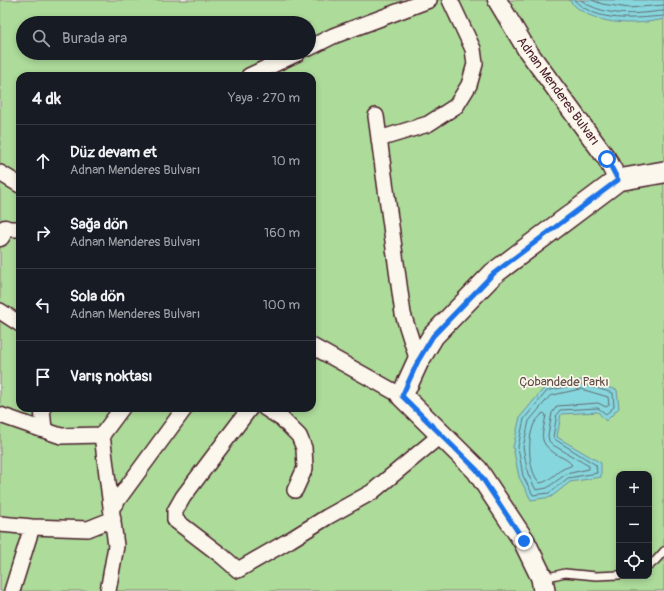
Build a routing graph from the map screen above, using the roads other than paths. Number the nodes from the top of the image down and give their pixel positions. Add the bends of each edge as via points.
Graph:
1 (429, 0) edge
2 (450, 0) edge
3 (497, 0) edge
4 (316, 44) edge
5 (283, 60) edge
6 (258, 72) edge
7 (376, 116) dead end
8 (379, 139) junction
9 (664, 172) edge
10 (0, 173) edge
11 (618, 180) junction
12 (16, 183) edge
13 (0, 311) edge
14 (16, 321) edge
15 (316, 348) edge
16 (418, 361) junction
17 (402, 396) junction
18 (42, 412) edge
19 (119, 412) edge
20 (181, 412) edge
21 (247, 412) edge
22 (271, 412) edge
23 (0, 414) edge
24 (44, 430) junction
25 (442, 434) junction
26 (102, 435) junction
27 (295, 490) dead end
28 (112, 514) junction
29 (0, 524) edge
30 (32, 527) junction
31 (664, 551) edge
32 (652, 563) edge
33 (616, 575) edge
34 (543, 585) edge
35 (12, 591) edge
36 (108, 591) edge

1 - 4 street
2 - 8 street via 473,49 475,64 469,86 456,106 428,124
3 - 11 street, Adnan Menderes Bulvarı via 527,50 607,159
5 - 6 street
7 - 8 street
8 - 16 street via 403,314
9 - 11 main road
10 - 12 street
11 - 16 main road via 493,274 433,336
13 - 14 street
15 - 17 street
16 - 17 main road
17 - 25 main road
18 - 24 street
19 - 26 street
20 - 28 street
21 - 25 street via 175,511 175,520 238,570 372,492
22 - 27 street via 299,436 304,448 306,468
23 - 24 street
24 - 26 street via 61,436
25 - 34 main road via 477,470 524,541
26 - 28 street
28 - 30 street via 88,529
28 - 36 street via 116,546
29 - 30 street
30 - 35 street
31 - 32 lane
33 - 34 lane via 566,573

